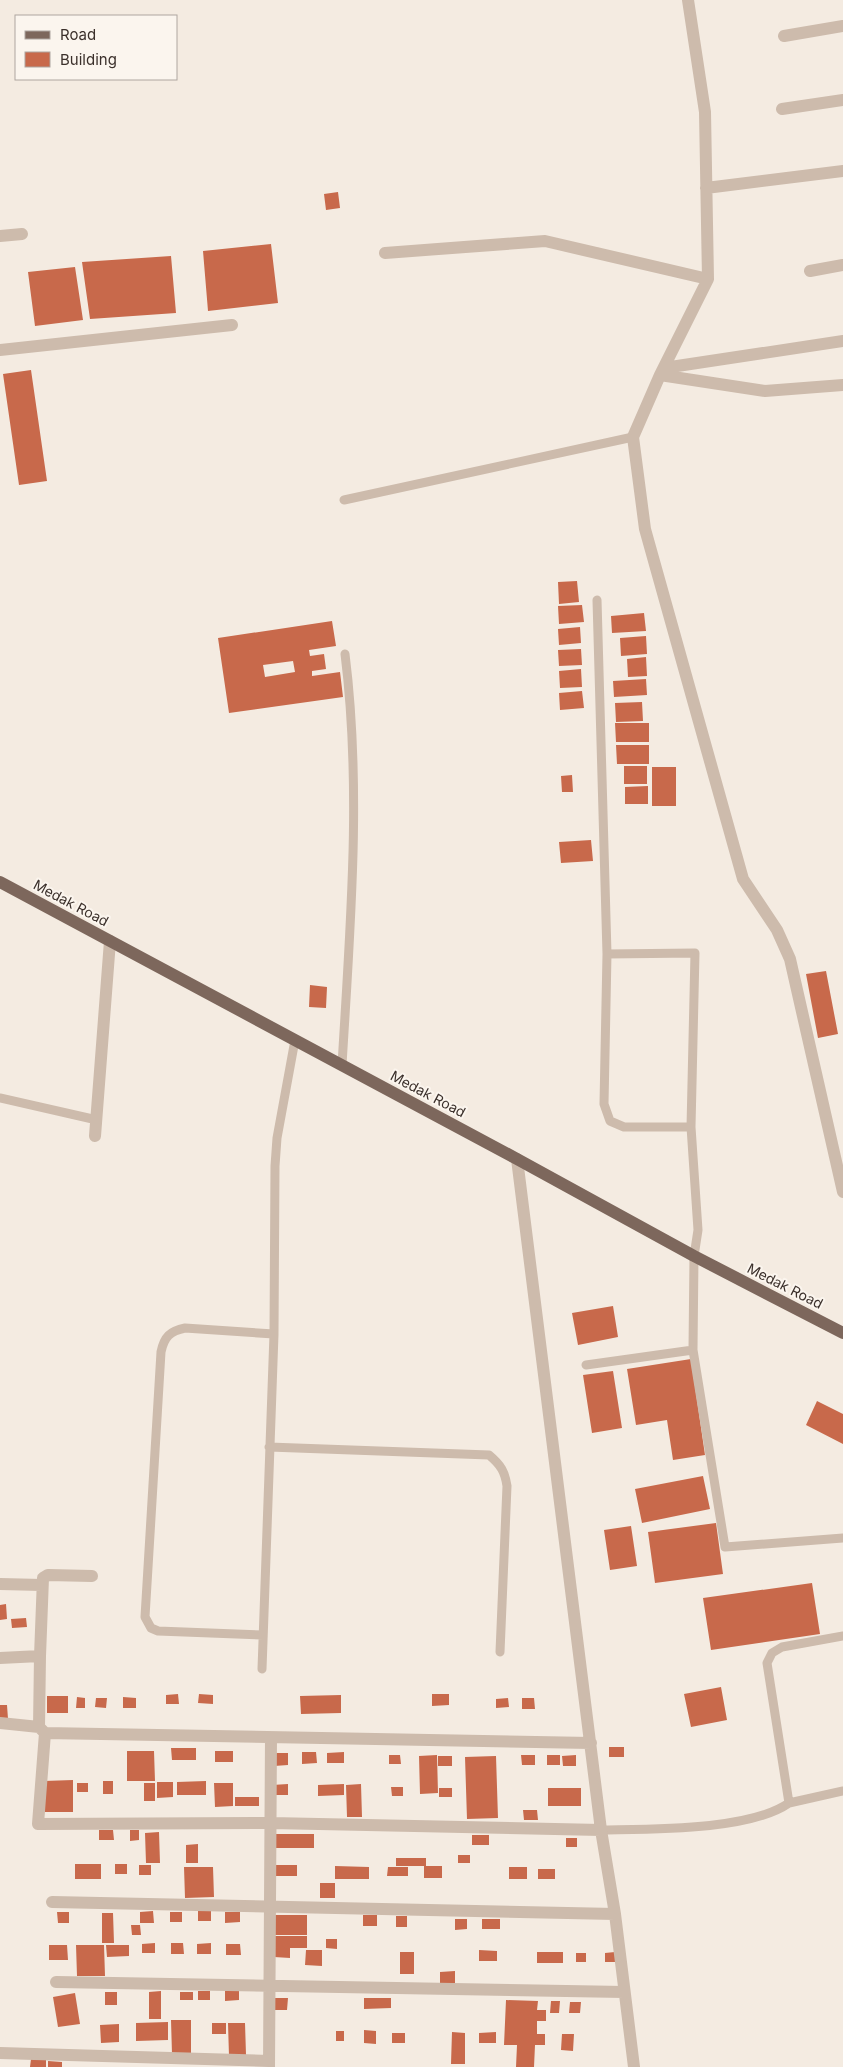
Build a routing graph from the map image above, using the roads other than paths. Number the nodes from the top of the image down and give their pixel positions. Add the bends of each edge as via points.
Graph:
1 (688, 0) edge
2 (843, 26) edge
3 (784, 36) dead end
4 (843, 100) edge
5 (782, 109) dead end
6 (843, 172) edge
7 (706, 188) junction
8 (22, 234) dead end
9 (0, 236) edge
10 (385, 253) dead end
11 (843, 265) edge
12 (810, 271) dead end
13 (708, 279) junction
14 (232, 325) dead end
15 (843, 341) edge
16 (0, 350) edge
17 (662, 371) junction
18 (843, 385) edge
19 (633, 437) junction
20 (344, 500) dead end
21 (596, 600) dead end
22 (345, 654) dead end
23 (0, 882) edge
24 (110, 941) junction
25 (607, 954) junction
26 (295, 1040) junction
27 (342, 1065) junction
28 (0, 1098) edge
29 (97, 1120) junction
30 (691, 1127) junction
31 (96, 1136) dead end
32 (518, 1159) junction
33 (843, 1192) edge
34 (694, 1256) junction
35 (843, 1333) edge
36 (274, 1334) junction
37 (693, 1350) junction
38 (586, 1365) dead end
39 (269, 1447) junction
40 (843, 1538) edge
41 (92, 1576) dead end
42 (0, 1584) edge
43 (42, 1585) junction
44 (263, 1635) junction
45 (843, 1636) edge
46 (500, 1652) dead end
47 (40, 1656) junction
48 (0, 1658) edge
49 (262, 1669) dead end
50 (0, 1723) edge
51 (42, 1730) junction
52 (271, 1738) junction
53 (591, 1743) junction
54 (843, 1791) edge
55 (789, 1803) junction
56 (271, 1823) junction
57 (601, 1830) junction
58 (52, 1902) dead end
59 (270, 1907) junction
60 (615, 1914) junction
61 (56, 1982) dead end
62 (269, 1986) junction
63 (624, 1992) junction
64 (0, 2053) edge
65 (269, 2064) edge
66 (634, 2067) edge

1 - 7 street via 705,112
2 - 3 street
4 - 5 street
6 - 7 street
7 - 13 street
8 - 9 street
10 - 13 street via 545,240
11 - 12 street
13 - 17 street
14 - 16 street
15 - 17 street
17 - 18 street via 766,391
17 - 19 street
19 - 20 lane
19 - 33 street via 645,529 743,879 777,930 790,960
21 - 25 lane
22 - 27 lane via 352,706 354,763 351,907
23 - 24 main road, Medak Road
24 - 26 main road, Medak Road
24 - 29 street
25 - 30 lane via 604,1104 610,1121 624,1127
25 - 30 lane via 695,953
26 - 27 main road, Medak Road
26 - 36 lane via 277,1138
27 - 32 main road, Medak Road
28 - 29 lane
29 - 31 street
30 - 34 lane via 698,1230
32 - 34 main road, Medak Road
32 - 53 street
34 - 35 main road, Medak Road
34 - 37 lane
36 - 39 lane
36 - 44 lane via 185,1328 168,1334 163,1342 145,1617 151,1628 158,1631
37 - 38 lane
37 - 40 lane via 725,1547
39 - 44 lane
39 - 46 lane via 489,1456 498,1463 505,1473 507,1486
41 - 43 street via 48,1575 43,1578
42 - 43 street
43 - 47 street
44 - 49 lane
45 - 55 lane via 782,1647 772,1653 767,1663
47 - 48 street
47 - 51 street
50 - 51 street
51 - 52 street
51 - 56 street via 38,1824
52 - 53 street
52 - 56 street
53 - 57 street
54 - 55 lane
55 - 57 lane via 768,1813 730,1823 668,1829
56 - 57 street
56 - 59 street
57 - 60 street
58 - 59 street
59 - 60 street
59 - 62 street
60 - 63 street
61 - 62 street
62 - 63 street
62 - 65 street
63 - 66 street
64 - 65 street

